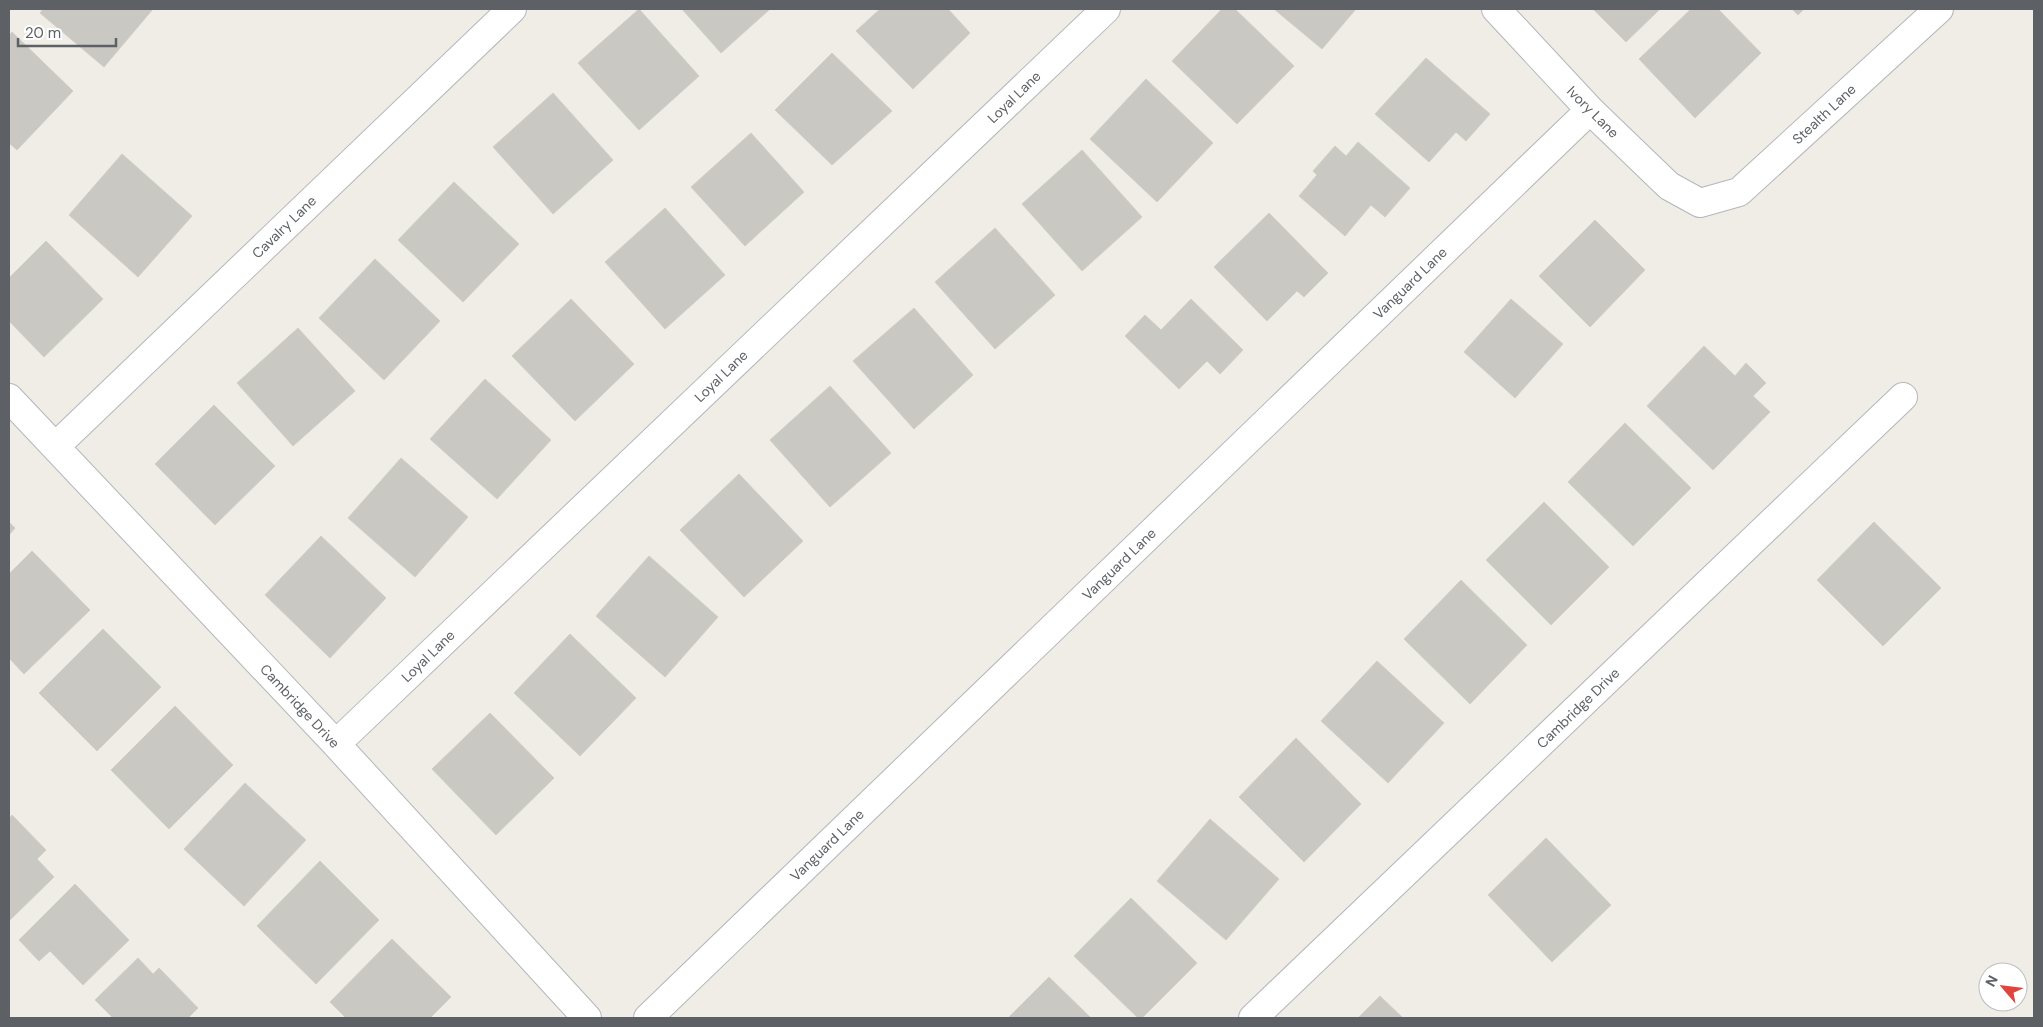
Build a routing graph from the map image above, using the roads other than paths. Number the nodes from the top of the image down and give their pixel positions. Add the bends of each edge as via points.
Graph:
1 (512, 9) edge
2 (1106, 9) edge
3 (1496, 9) edge
4 (1939, 9) edge
5 (1590, 110) junction
6 (1700, 203) joint
7 (1903, 397) dead end
8 (9, 398) edge
9 (56, 446) junction
10 (336, 744) junction
11 (587, 1018) edge
12 (648, 1018) edge
13 (1253, 1018) edge

1 - 9 street, Cavalry Lane
2 - 10 street, Loyal Lane
3 - 5 street, Ivory Lane
4 - 6 street, Stealth Lane via 1739,192
5 - 6 street, Ivory Lane via 1669,186
5 - 12 street, Vanguard Lane
7 - 13 street, Cambridge Drive
8 - 9 street, Cambridge Drive
9 - 10 street, Cambridge Drive
10 - 11 street, Cambridge Drive

